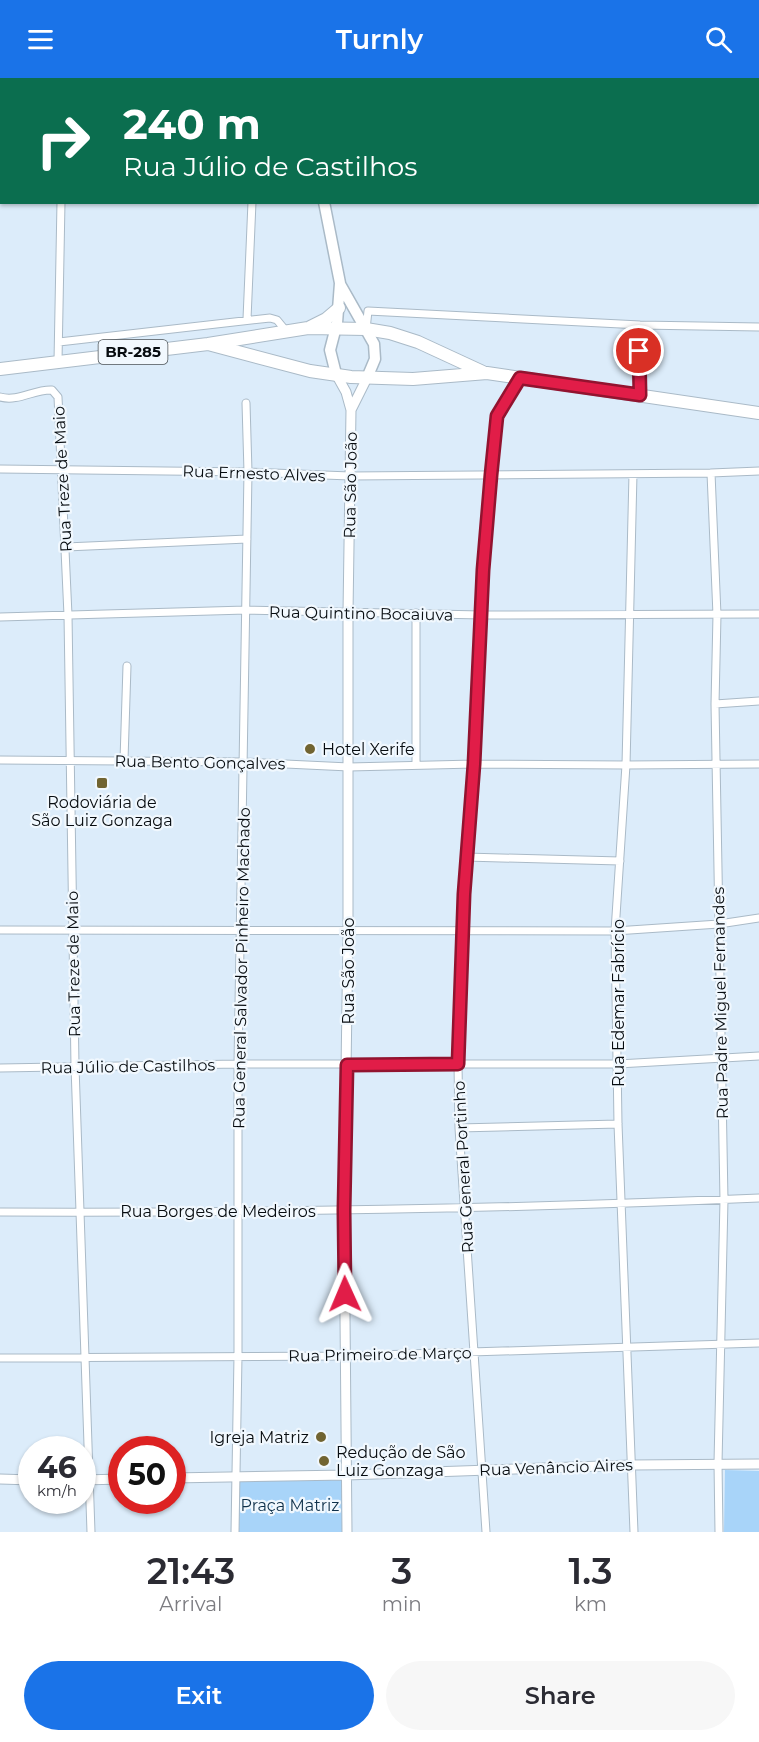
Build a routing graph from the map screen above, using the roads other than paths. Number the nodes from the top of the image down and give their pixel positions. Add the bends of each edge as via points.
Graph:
1 (61, 204) edge
2 (252, 204) edge
3 (324, 204) edge
4 (340, 283) junction
5 (339, 308) junction
6 (247, 319) junction
7 (640, 325) junction
8 (759, 327) edge
9 (308, 328) junction
10 (336, 328) junction
11 (366, 329) junction
12 (286, 331) junction
13 (59, 342) junction
14 (208, 344) junction
15 (58, 361) junction
16 (0, 369) edge
17 (487, 373) junction
18 (336, 374) junction
19 (367, 378) junction
20 (520, 378) junction
21 (640, 395) junction
22 (0, 397) edge
23 (246, 403) dead end
24 (351, 411) junction
25 (759, 413) edge
26 (0, 469) edge
27 (63, 469) junction
28 (759, 471) edge
29 (248, 472) junction
30 (711, 473) junction
31 (633, 474) junction
32 (491, 475) junction
33 (351, 476) junction
34 (247, 539) junction
35 (66, 547) junction
36 (246, 610) junction
37 (348, 613) junction
38 (416, 613) junction
39 (759, 614) edge
40 (68, 615) junction
41 (482, 615) junction
42 (717, 615) junction
43 (629, 616) junction
44 (0, 617) edge
45 (127, 666) dead end
46 (759, 701) edge
47 (715, 704) junction
48 (71, 759) junction
49 (0, 760) edge
50 (124, 760) junction
51 (244, 762) junction
52 (474, 764) junction
53 (716, 764) junction
54 (759, 764) edge
55 (416, 765) junction
56 (626, 765) junction
57 (349, 767) junction
58 (466, 857) junction
59 (620, 861) junction
60 (759, 918) edge
61 (719, 924) junction
62 (0, 930) edge
63 (72, 930) junction
64 (462, 930) junction
65 (240, 931) junction
66 (615, 931) junction
67 (348, 932) junction
68 (759, 1056) edge
69 (721, 1058) junction
70 (238, 1064) junction
71 (458, 1064) junction
72 (618, 1064) junction
73 (347, 1065) junction
74 (75, 1066) junction
75 (0, 1068) edge
76 (618, 1124) junction
77 (459, 1128) junction
78 (759, 1198) edge
79 (724, 1200) junction
80 (621, 1205) junction
81 (463, 1208) junction
82 (344, 1210) junction
83 (239, 1211) junction
84 (0, 1212) edge
85 (80, 1213) junction
86 (759, 1343) edge
87 (722, 1344) junction
88 (628, 1346) junction
89 (475, 1352) junction
90 (238, 1356) junction
91 (346, 1356) junction
92 (0, 1358) edge
93 (84, 1358) junction
94 (85, 1436) edge
95 (718, 1463) junction
96 (759, 1464) edge
97 (632, 1465) junction
98 (483, 1469) junction
99 (346, 1475) junction
100 (236, 1477) junction
101 (186, 1478) edge
102 (0, 1479) edge
103 (18, 1480) edge
104 (89, 1514) edge
105 (91, 1532) edge
106 (235, 1532) edge
107 (346, 1532) edge
108 (486, 1532) edge
109 (634, 1532) edge
110 (719, 1532) edge

1 - 13 street
2 - 6 street
3 - 4 main road
4 - 5 main road
4 - 11 main road
5 - 9 highway
5 - 10 main road
6 - 12 street via 277,320
6 - 13 street
7 - 8 street
7 - 11 street via 368,310
7 - 21 street
9 - 10 highway, BR-285
9 - 12 highway, BR-285
10 - 11 highway, BR-285
10 - 18 main road via 330,350
11 - 17 highway, BR-285 via 418,342
11 - 19 main road via 376,355
12 - 14 highway, BR-285
13 - 15 street
14 - 15 highway, BR-285
14 - 18 highway, BR-285 via 310,371
15 - 16 highway, BR-285
17 - 19 highway, BR-285
17 - 20 highway, BR-285
18 - 19 highway, BR-285
18 - 24 main road, Rua São João
19 - 24 main road, Rua São João
20 - 21 highway, BR-285
20 - 32 street, Rua General Portinho via 497,416
21 - 25 highway, BR-285
22 - 27 street, Rua Treze de Maio via 8,399 52,390 58,397
23 - 29 street, Rua General Salvador Pinheiro Machado
24 - 33 main road, Rua São João
26 - 27 street, Rua Ernesto Alves
27 - 29 street, Rua Ernesto Alves
27 - 35 street, Rua Treze de Maio
28 - 30 street, Rua Ernesto Alves
29 - 33 street, Rua Ernesto Alves
29 - 34 street, Rua General Salvador Pinheiro Machado
30 - 31 street, Rua Ernesto Alves
30 - 42 street, Rua Padre Miguel Fernandes
31 - 32 street, Rua Ernesto Alves
31 - 43 street, Rua Edemar Fabrício
32 - 33 street, Rua Ernesto Alves
32 - 41 street, Rua General Portinho
33 - 37 main road, Rua São João
34 - 35 street
34 - 36 street, Rua General Salvador Pinheiro Machado
35 - 40 street, Rua Treze de Maio
36 - 37 street, Rua Quintino Bocaiuva
36 - 40 street, Rua Quintino Bocaiuva
36 - 51 street, Rua General Salvador Pinheiro Machado
37 - 38 street, Rua Quintino Bocaiuva
37 - 57 main road, Rua São João
38 - 41 street, Rua Quintino Bocaiuva
38 - 55 street
39 - 42 street, Rua Quintino Bocaiuva
40 - 44 street, Rua Quintino Bocaiuva
40 - 48 street, Rua Treze de Maio
41 - 43 street, Rua Quintino Bocaiuva
41 - 52 street, Rua General Portinho
42 - 43 street, Rua Quintino Bocaiuva
42 - 47 street, Rua Padre Miguel Fernandes
43 - 56 street, Rua Edemar Fabrício
45 - 50 street
46 - 47 street
47 - 53 street, Rua Padre Miguel Fernandes
48 - 49 street, Rua Bento Gonçalves
48 - 50 street, Rua Bento Gonçalves
48 - 63 street, Rua Treze de Maio
50 - 51 street, Rua Bento Gonçalves
51 - 57 street, Rua Bento Gonçalves
51 - 65 street, Rua General Salvador Pinheiro Machado
52 - 55 street, Rua Bento Gonçalves
52 - 56 street, Rua Bento Gonçalves
52 - 58 street, Rua General Portinho
53 - 54 street, Rua Bento Gonçalves
53 - 56 street, Rua Bento Gonçalves
53 - 61 street, Rua Padre Miguel Fernandes
55 - 57 street, Rua Bento Gonçalves
56 - 59 street, Rua Edemar Fabrício
57 - 67 main road, Rua São João
58 - 59 street
58 - 64 street, Rua General Portinho
59 - 66 street, Rua Edemar Fabrício
60 - 61 street
61 - 66 street
61 - 69 street, Rua Padre Miguel Fernandes
62 - 63 street
63 - 65 street
63 - 74 street, Rua Treze de Maio
64 - 66 street
64 - 67 street
64 - 71 street, Rua General Portinho
65 - 67 street
65 - 70 street, Rua General Salvador Pinheiro Machado
66 - 72 street, Rua Edemar Fabrício
67 - 73 main road, Rua São João
68 - 69 street, Rua Júlio de Castilhos
69 - 72 street, Rua Júlio de Castilhos
69 - 79 street, Rua Padre Miguel Fernandes
70 - 73 street, Rua Júlio de Castilhos
70 - 74 street, Rua Júlio de Castilhos
70 - 83 street, Rua General Salvador Pinheiro Machado
71 - 72 street, Rua Júlio de Castilhos
71 - 73 street, Rua Júlio de Castilhos
71 - 77 street, Rua General Portinho
72 - 76 street, Rua Edemar Fabrício
73 - 82 main road, Rua São João
74 - 75 street, Rua Júlio de Castilhos
74 - 85 street, Rua Treze de Maio
76 - 77 street
76 - 80 street, Rua Edemar Fabrício
77 - 81 street, Rua General Portinho
78 - 79 street, Rua Borges de Medeiros
79 - 80 street, Rua Borges de Medeiros
79 - 87 street, Rua Padre Miguel Fernandes
80 - 81 street, Rua Borges de Medeiros
80 - 88 street, Rua Edemar Fabrício
81 - 82 street, Rua Borges de Medeiros
81 - 89 street, Rua General Portinho
82 - 83 street, Rua Borges de Medeiros
82 - 91 main road, Rua São João
83 - 85 street, Rua Borges de Medeiros
83 - 90 street, Rua General Salvador Pinheiro Machado
84 - 85 street, Rua Borges de Medeiros
85 - 93 street, Rua Treze de Maio
86 - 87 street, Rua Primeiro de Março
87 - 88 street, Rua Primeiro de Março
87 - 95 street, Rua Padre Miguel Fernandes
88 - 89 street, Rua Primeiro de Março
88 - 97 street, Rua Edemar Fabrício
89 - 91 street, Rua Primeiro de Março
89 - 98 street, Rua General Portinho
90 - 91 street, Rua Primeiro de Março
90 - 93 street, Rua Primeiro de Março
90 - 100 street, Rua General Salvador Pinheiro Machado
91 - 99 main road, Rua São João
92 - 93 street, Rua Primeiro de Março
93 - 94 street, Rua Treze de Maio
95 - 96 main road, Rua Venâncio Aires
95 - 97 main road, Rua Venâncio Aires
95 - 110 street, Rua Padre Miguel Fernandes
97 - 98 main road, Rua Venâncio Aires
97 - 109 street, Rua Edemar Fabrício
98 - 99 main road, Rua Venâncio Aires
98 - 108 street, Rua General Portinho
99 - 100 main road, Rua Venâncio Aires
99 - 107 main road, Rua São João
100 - 101 main road, Rua Venâncio Aires
100 - 106 street, Rua General Salvador Pinheiro Machado
102 - 103 main road
104 - 105 street, Rua Treze de Maio

